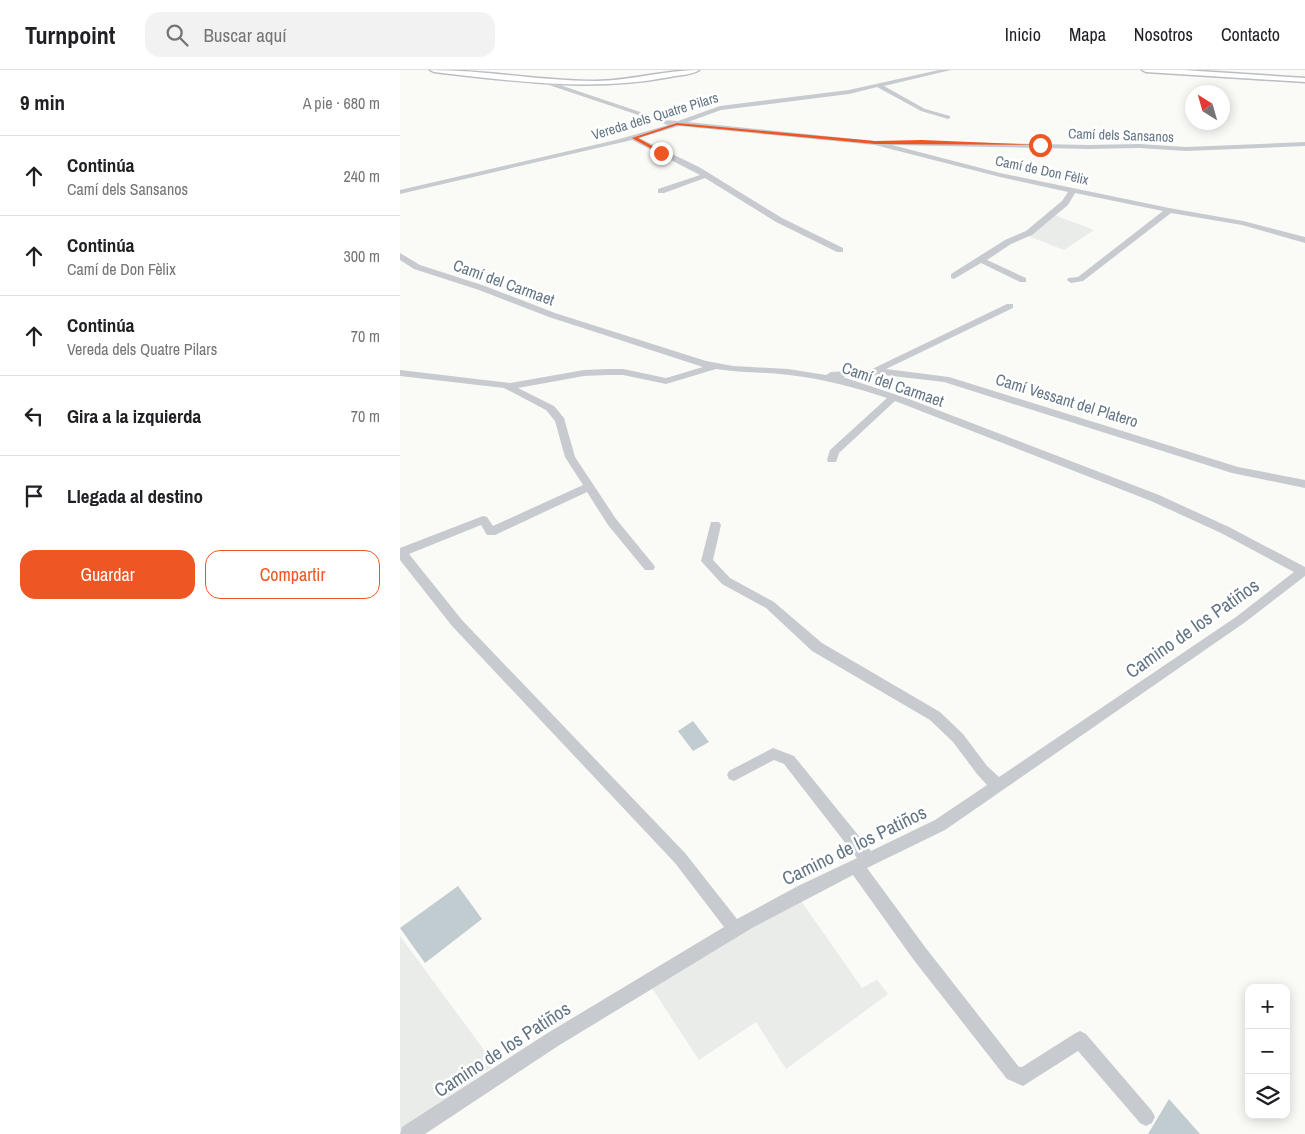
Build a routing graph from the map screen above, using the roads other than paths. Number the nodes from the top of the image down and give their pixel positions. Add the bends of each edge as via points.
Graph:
1 (434, 70) edge
2 (695, 70) edge
3 (948, 70) edge
4 (1146, 70) edge
5 (539, 80) junction
6 (1305, 80) edge
7 (878, 85) junction
8 (948, 117) dead end
9 (677, 124) junction
10 (634, 138) junction
11 (875, 143) junction
12 (1305, 144) edge
13 (706, 175) junction
14 (1074, 189) junction
15 (661, 191) dead end
16 (400, 192) edge
17 (1169, 210) junction
18 (1305, 240) edge
19 (840, 250) dead end
20 (400, 256) edge
21 (982, 260) junction
22 (954, 276) dead end
23 (1023, 280) dead end
24 (1071, 280) dead end
25 (1010, 306) dead end
26 (715, 366) junction
27 (872, 372) junction
28 (400, 373) edge
29 (816, 376) junction
30 (507, 386) junction
31 (894, 397) junction
32 (832, 460) dead end
33 (1305, 484) edge
34 (590, 486) junction
35 (715, 525) dead end
36 (401, 553) edge
37 (650, 567) dead end
38 (1304, 572) edge
39 (734, 775) dead end
40 (998, 786) junction
41 (863, 864) junction
42 (735, 930) junction
43 (1146, 1117) dead end
44 (409, 1134) edge

1 - 5 main road
2 - 5 main road via 605,83
3 - 7 street, Vereda dels Quatre Pilars
4 - 6 main road
5 - 9 street, Camí de Don Fèlix
7 - 8 street via 923,110
7 - 9 street, Vereda dels Quatre Pilars via 823,96 720,108
9 - 10 street, Vereda dels Quatre Pilars
9 - 11 street, Camí de Don Fèlix
10 - 13 street
10 - 16 street, Vereda dels Quatre Pilars
11 - 12 street, Camí dels Sansanos via 1186,149
11 - 14 street, Camí de Don Fèlix via 1000,175
13 - 15 street
13 - 19 street via 774,217
14 - 17 street, Camí de Don Fèlix
14 - 21 street via 1065,203 1042,223
17 - 18 street, Camí de Don Fèlix via 1243,223
17 - 24 street via 1080,279
20 - 26 street, Camí del Carmaet via 417,268
21 - 22 street
21 - 23 street
25 - 27 street
26 - 29 street, Camí del Carmaet
26 - 30 street via 677,379 607,372
27 - 29 street, Camí Vessant del Platero
27 - 33 street, Camí Vessant del Platero via 945,379 1236,470
28 - 30 street
29 - 31 street, Camí del Carmaet via 842,380
30 - 34 street via 550,408 560,420 570,458
31 - 32 street via 834,452
31 - 38 street, Camí del Carmaet via 1155,498
34 - 36 street via 491,532 484,520
34 - 37 street via 612,522
35 - 40 street via 708,561 726,581 770,605 817,647 935,716
36 - 42 street via 457,623 680,858
38 - 40 street, Camino de los Patiños via 1240,620
39 - 41 street via 773,754 789,760
40 - 41 street, Camino de los Patiños via 940,825
41 - 42 street, Camino de los Patiños via 804,891
41 - 43 street via 919,953 1013,1073 1023,1077 1080,1040
42 - 44 street, Camino de los Patiños via 552,1040

